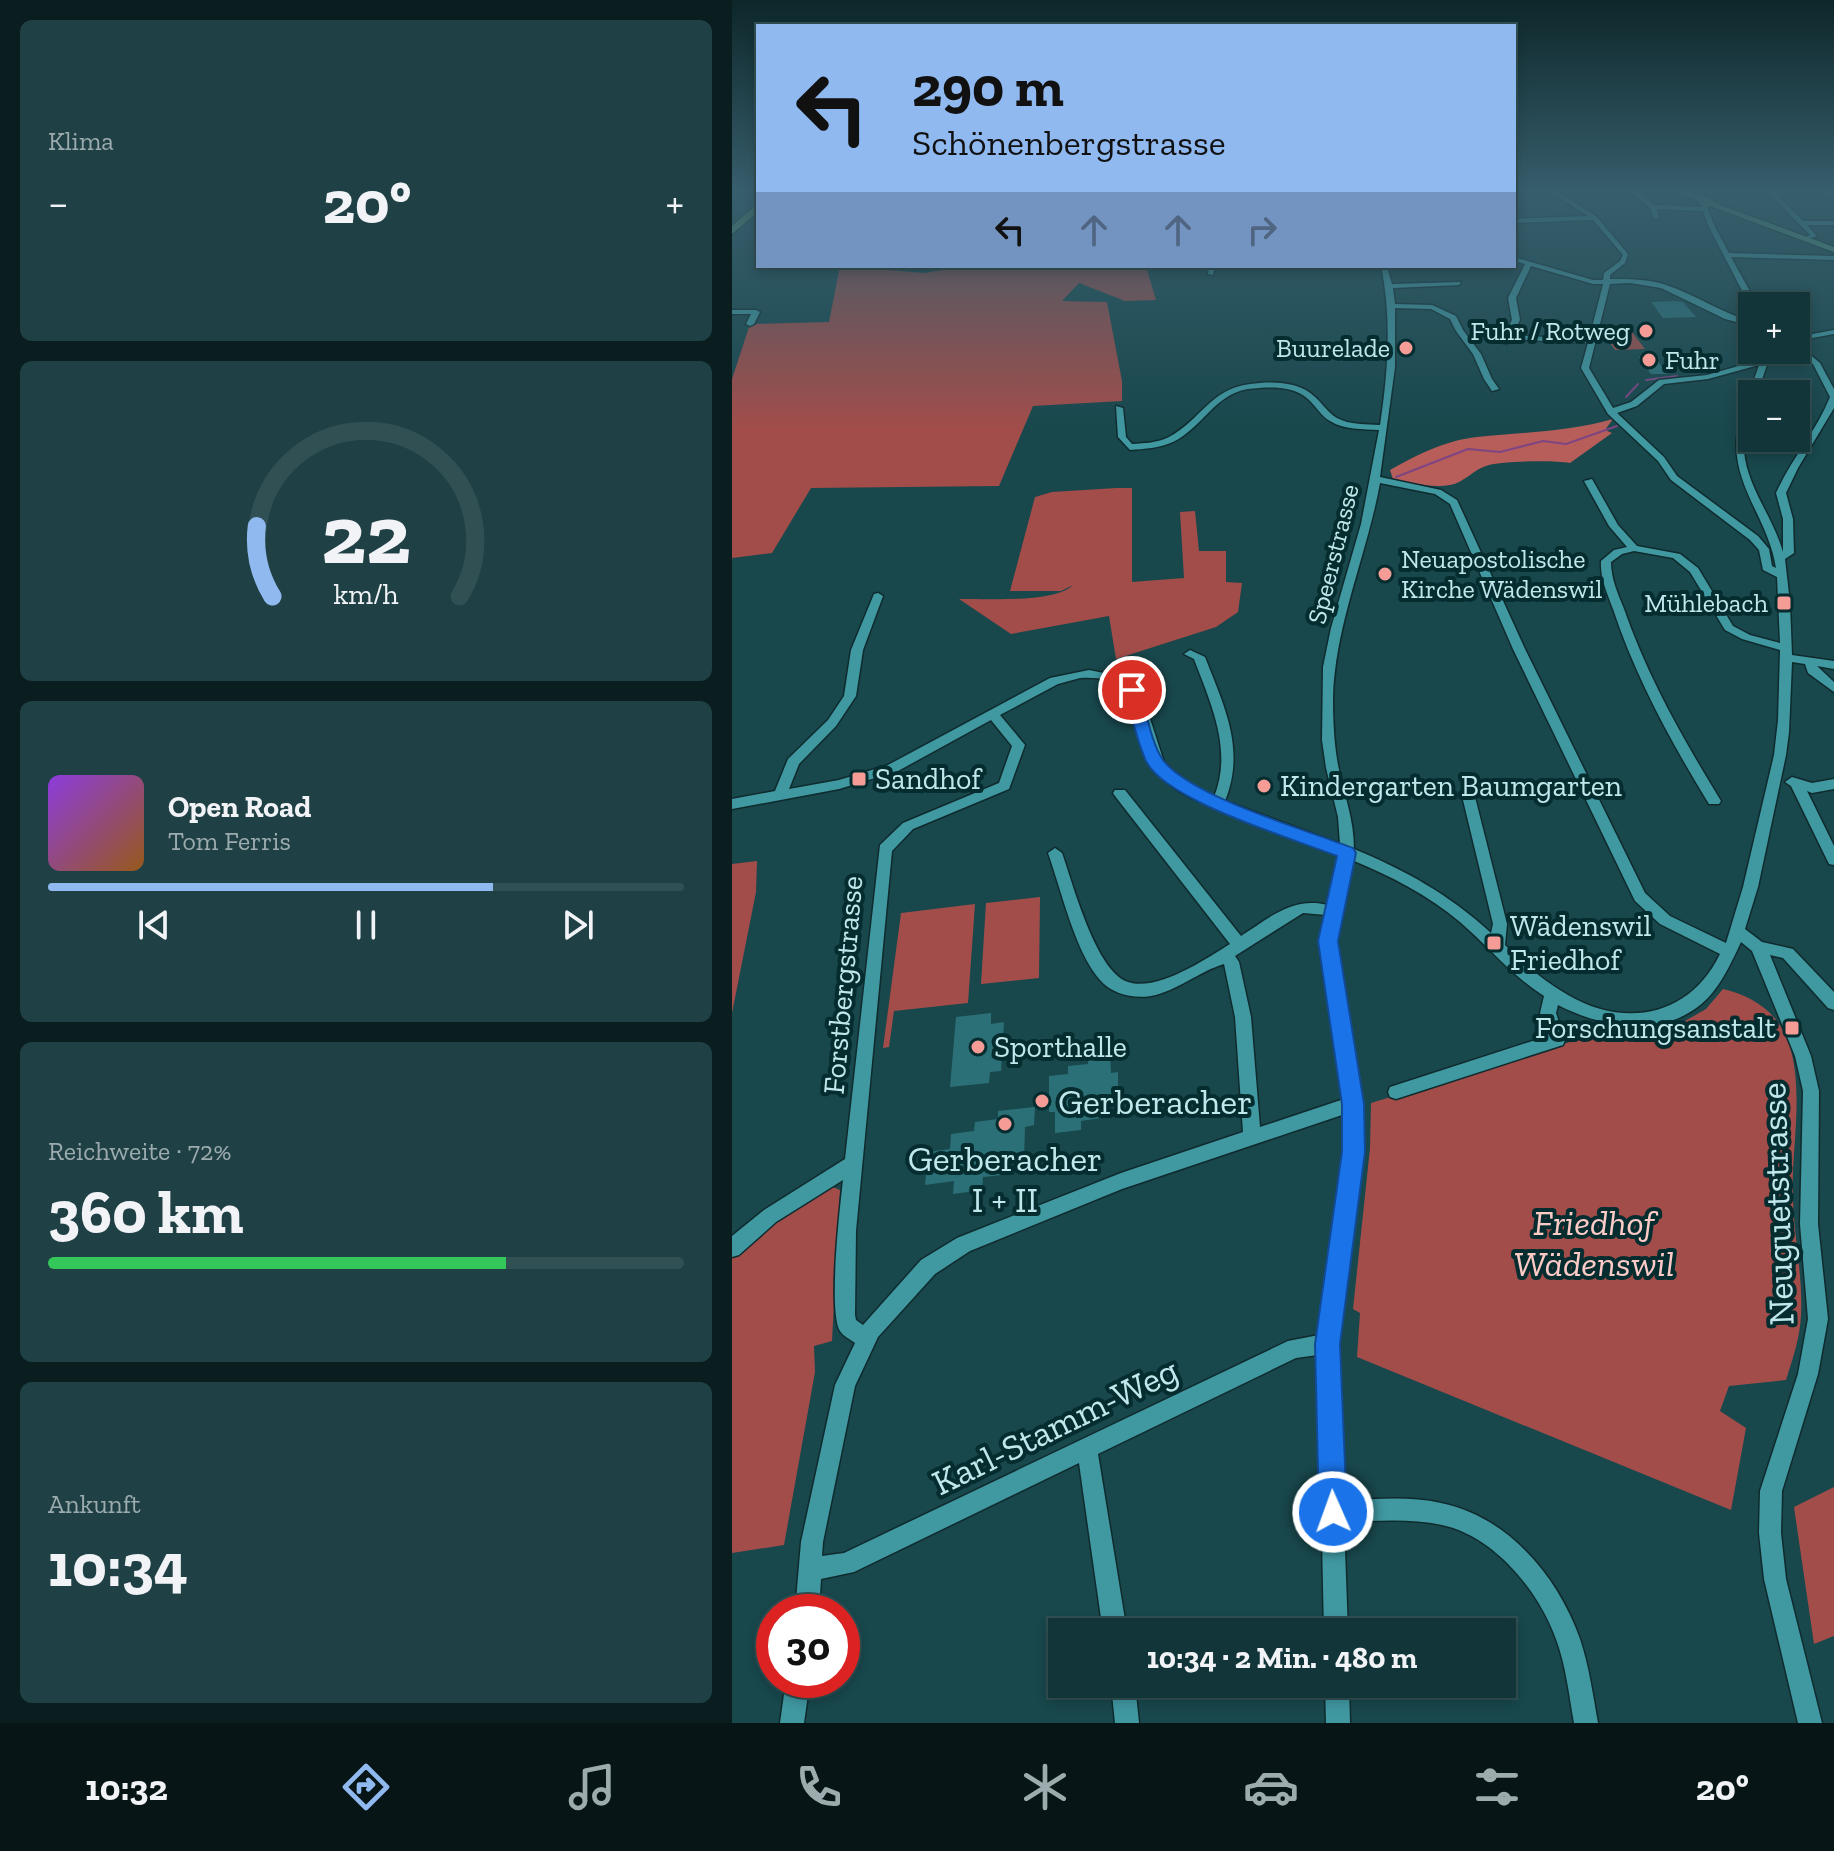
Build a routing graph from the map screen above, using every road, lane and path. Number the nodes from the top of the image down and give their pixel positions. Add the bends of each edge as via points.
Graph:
1 (1386, 271) edge
2 (1525, 271) edge
3 (1556, 271) edge
4 (1610, 271) edge
5 (1736, 271) edge
6 (1459, 283) dead end
7 (1607, 283) junction
8 (1391, 286) junction
9 (1747, 292) edge
10 (1394, 306) junction
11 (732, 312) edge
12 (1738, 320) edge
13 (750, 324) dead end
14 (1834, 332) edge
15 (1525, 338) dead end
16 (1810, 338) edge
17 (1591, 341) junction
18 (1504, 342) dead end
19 (1810, 342) edge
20 (1834, 343) edge
21 (1810, 357) edge
22 (1754, 364) edge
23 (1495, 389) dead end
24 (1834, 397) edge
25 (1119, 408) dead end
26 (1611, 412) junction
27 (1829, 422) edge
28 (1382, 428) junction
29 (1130, 447) junction
30 (1741, 452) edge
31 (1129, 460) dead end
32 (1375, 479) junction
33 (1589, 481) dead end
34 (1634, 548) junction
35 (1780, 557) junction
36 (1782, 575) junction
37 (878, 596) dead end
38 (1784, 652) junction
39 (1190, 654) dead end
40 (1810, 661) junction
41 (1834, 665) edge
42 (1834, 688) edge
43 (993, 715) junction
44 (1775, 777) junction
45 (1796, 783) junction
46 (1834, 784) edge
47 (1120, 793) dead end
48 (780, 795) junction
49 (1470, 800) dead end
50 (1714, 801) dead end
51 (1218, 803) junction
52 (732, 804) edge
53 (1055, 853) dead end
54 (1347, 853) junction
55 (1834, 860) edge
56 (1334, 912) junction
57 (1738, 932) junction
58 (1497, 946) junction
59 (1758, 947) junction
60 (1233, 951) junction
61 (1729, 951) junction
62 (1552, 994) junction
63 (1834, 1003) edge
64 (1396, 1092) dead end
65 (1353, 1104) junction
66 (1252, 1137) junction
67 (854, 1163) junction
68 (732, 1248) edge
69 (865, 1338) junction
70 (1328, 1344) junction
71 (1087, 1448) junction
72 (1333, 1512) junction
73 (812, 1569) junction
74 (809, 1594) edge
75 (1113, 1618) edge
76 (1336, 1618) edge
77 (795, 1698) edge
78 (1124, 1698) edge
79 (1337, 1698) edge
80 (792, 1723) edge
81 (1127, 1723) edge
82 (1338, 1723) edge
83 (1586, 1723) edge
84 (1810, 1723) edge

1 - 8 street, Speerstrasse
2 - 18 street via 1512,298 1516,320
3 - 7 street
4 - 7 street
5 - 9 street
6 - 8 street
7 - 12 street via 1663,286
7 - 17 street
8 - 10 street, Speerstrasse
10 - 23 street via 1445,311 1476,351 1485,378
10 - 28 street, Speerstrasse
11 - 13 street via 756,312
14 - 16 street
15 - 17 street
17 - 26 street via 1587,377
19 - 20 street
21 - 24 street
22 - 26 street via 1655,385 1634,404
24 - 27 street
25 - 29 street via 1122,437
26 - 36 street via 1674,478 1754,538 1764,549 1767,568
27 - 35 street via 1810,436 1781,493 1789,553
28 - 29 street via 1346,425 1294,388 1262,385 1235,388 1175,440
28 - 32 street, Speerstrasse
29 - 31 street
30 - 35 street
32 - 54 street, Speerstrasse via 1327,690 1329,745
32 - 61 street via 1438,492 1454,502 1640,897 1665,920
33 - 34 street via 1614,526
34 - 38 street via 1665,552 1686,562 1729,628
34 - 50 street via 1606,561 1608,579 1673,738
35 - 36 street
36 - 38 street
37 - 48 street via 857,650 850,696 832,723 793,762
38 - 40 street
38 - 44 street via 1784,721
39 - 51 street via 1199,657 1229,739
40 - 41 street
40 - 42 street via 1812,670
43 - 48 street via 893,768
43 - 51 street via 1061,679 1087,674 1117,680 1137,698 1159,768 1183,787
43 - 67 street, Forstbergstrasse via 1019,745 1004,786 908,826 885,849
44 - 45 street
44 - 57 street
45 - 46 street via 1812,788
45 - 55 street
47 - 60 street
48 - 52 street
49 - 58 street via 1500,924
51 - 54 street
53 - 60 street via 1100,967 1115,985 1136,992 1151,990
54 - 56 street, Speerstrasse
54 - 58 street via 1440,898
56 - 60 street via 1300,908
56 - 65 street, Speerstrasse via 1329,958
57 - 59 street
57 - 61 street
58 - 62 street
59 - 63 street via 1788,953
59 - 84 street, Neuguetstrasse via 1803,1056 1811,1091 1809,1212 1818,1319 1808,1374 1771,1491 1770,1533 1775,1579
60 - 66 street
61 - 62 street via 1695,999 1655,1018 1603,1017
62 - 64 street via 1548,1013 1557,1040
65 - 66 street
65 - 70 street, Speerstrasse via 1348,1215
66 - 69 street via 1121,1181 964,1244 928,1267
67 - 68 street via 770,1216
67 - 69 street, Forstbergstrasse via 845,1315 848,1326
69 - 73 street via 845,1385 812,1542
70 - 71 street, Karl-Stamm-Weg via 1295,1348
70 - 72 street, Speerstrasse
71 - 73 street, Karl-Stamm-Weg via 846,1564
71 - 75 street
72 - 76 street, Speerstrasse
72 - 83 street via 1453,1516 1503,1547 1535,1579 1568,1637
73 - 74 street
77 - 80 street
78 - 81 street
79 - 82 street

